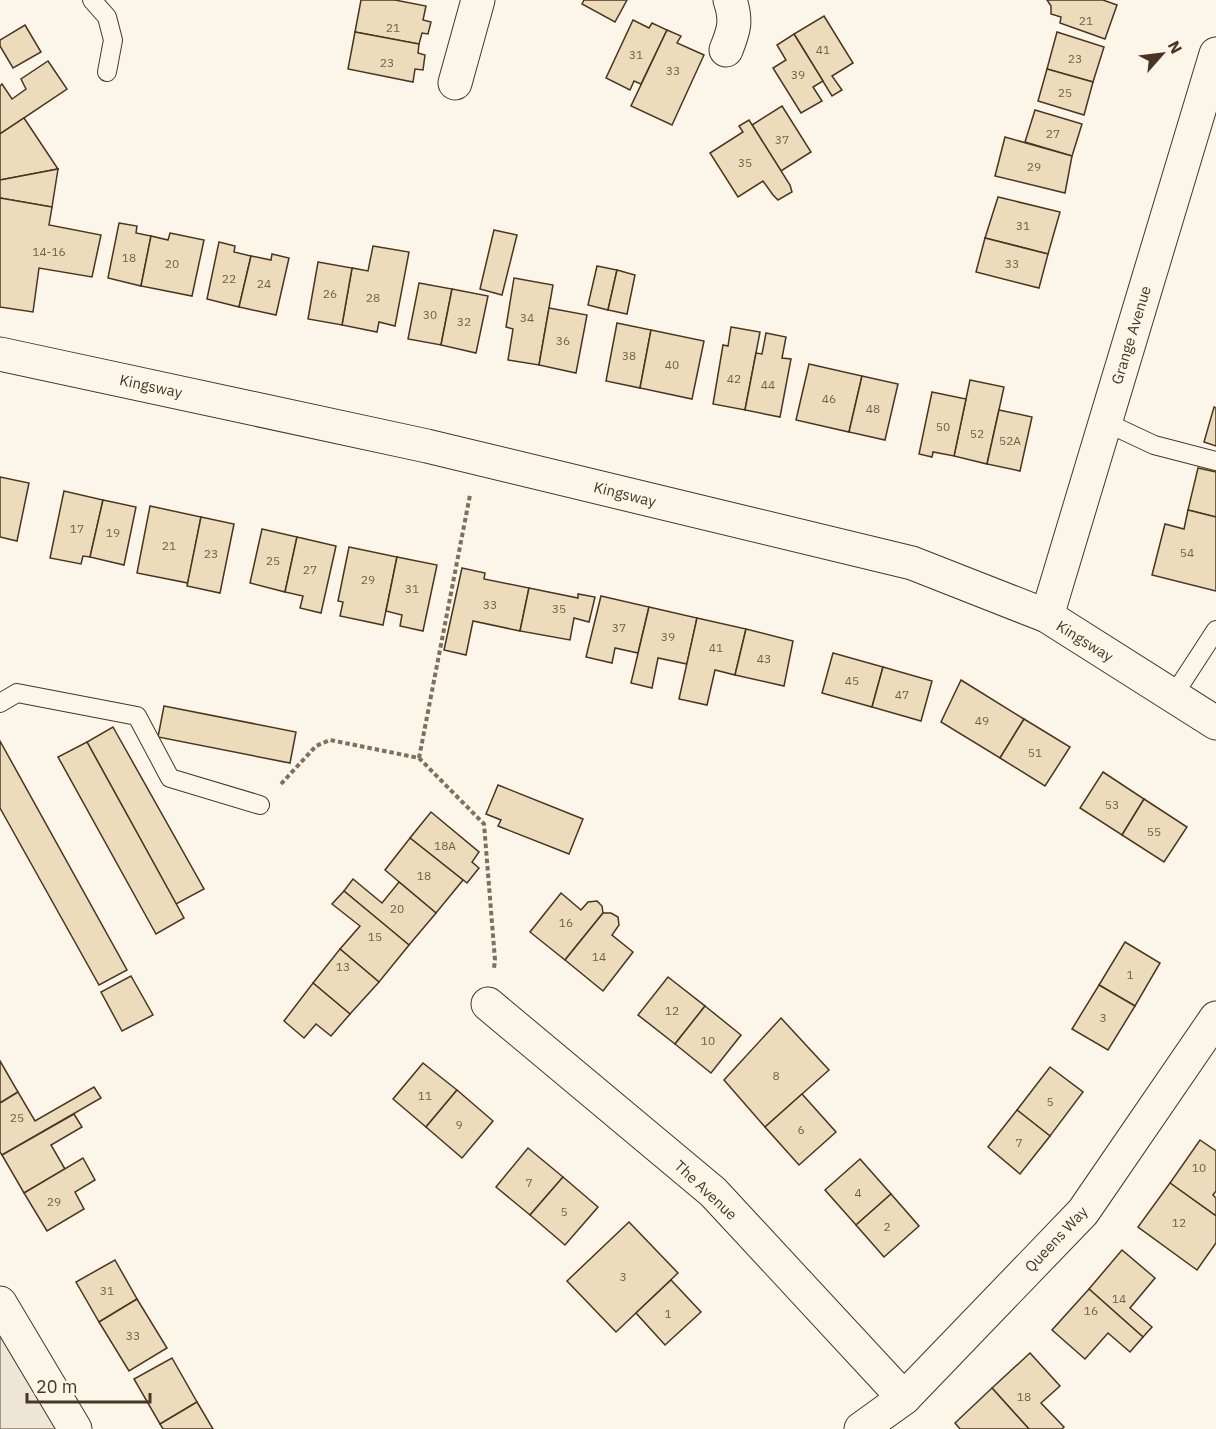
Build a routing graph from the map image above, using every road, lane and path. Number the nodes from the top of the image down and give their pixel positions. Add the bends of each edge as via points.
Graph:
1 (92, 0) edge
2 (478, 0) edge
3 (730, 0) edge
4 (726, 50) dead end
5 (1216, 54) edge
6 (108, 72) dead end
7 (455, 83) dead end
8 (0, 354) edge
9 (1105, 422) junction
10 (477, 459) junction
11 (1216, 461) edge
12 (1047, 616) junction
13 (1216, 630) edge
14 (1173, 696) junction
15 (0, 703) edge
16 (1216, 723) edge
17 (419, 758) junction
18 (260, 806) joint
19 (488, 1004) joint
20 (1216, 1018) edge
21 (0, 1303) edge
22 (904, 1398) junction
23 (75, 1429) edge
24 (861, 1429) edge

1 - 6 lane via 107,17 113,40
2 - 7 street
3 - 4 street via 736,16
5 - 9 street, Grange Avenue
8 - 10 street, Kingsway
9 - 11 lane via 1154,445
9 - 12 street, Grange Avenue
10 - 12 street, Kingsway via 912,563
10 - 17 path
12 - 14 street, Kingsway
13 - 14 lane
14 - 16 street, Kingsway
15 - 18 lane via 17,693 137,716 170,778
17 - 18 path via 330,740 316,746
17 - 19 path via 484,824 495,960
19 - 22 street, The Avenue via 712,1192
20 - 22 street, Queens Way via 1083,1212
21 - 23 street
22 - 24 street, Queens Way

